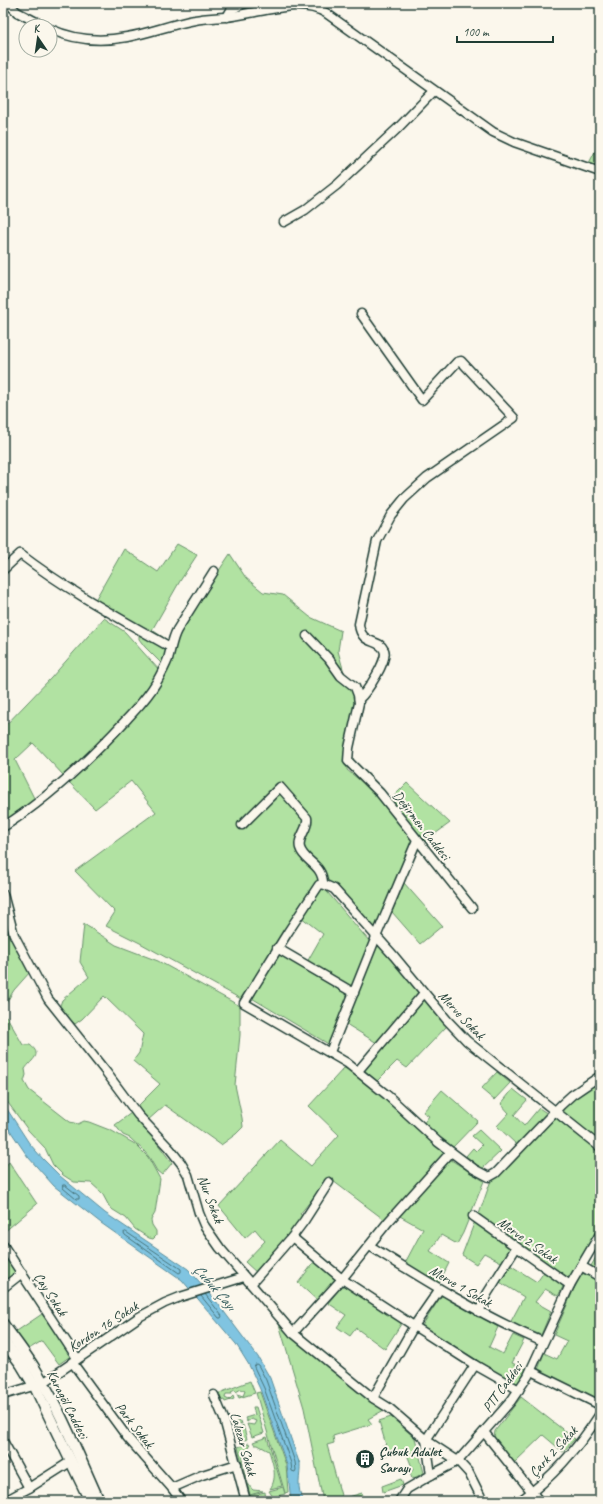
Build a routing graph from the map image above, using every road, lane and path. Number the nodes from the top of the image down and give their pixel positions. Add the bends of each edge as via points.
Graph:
1 (8, 3) edge
2 (244, 3) edge
3 (227, 17) junction
4 (29, 18) edge
5 (58, 32) edge
6 (434, 91) junction
7 (600, 172) edge
8 (284, 222) dead end
9 (361, 314) dead end
10 (3, 570) edge
11 (214, 571) dead end
12 (307, 636) dead end
13 (170, 647) junction
14 (359, 699) junction
15 (242, 825) dead end
16 (3, 827) edge
17 (417, 840) junction
18 (323, 884) junction
19 (3, 894) edge
20 (472, 908) dead end
21 (376, 937) junction
22 (277, 948) junction
23 (354, 993) junction
24 (424, 993) junction
25 (330, 1052) junction
26 (358, 1071) junction
27 (600, 1076) edge
28 (554, 1111) junction
29 (600, 1147) edge
30 (451, 1152) junction
31 (329, 1182) dead end
32 (473, 1216) dead end
33 (600, 1234) edge
34 (292, 1237) junction
35 (3, 1245) edge
36 (370, 1246) junction
37 (516, 1248) junction
38 (581, 1266) junction
39 (22, 1273) junction
40 (600, 1276) edge
41 (244, 1277) junction
42 (342, 1278) junction
43 (251, 1284) junction
44 (570, 1284) junction
45 (3, 1288) edge
46 (439, 1290) junction
47 (480, 1312) junction
48 (3, 1324) edge
49 (414, 1326) junction
50 (293, 1333) junction
51 (3, 1340) edge
52 (543, 1342) junction
53 (74, 1360) junction
54 (475, 1365) junction
55 (531, 1371) junction
56 (38, 1384) junction
57 (519, 1390) junction
58 (3, 1395) edge
59 (214, 1395) dead end
60 (373, 1398) junction
61 (600, 1405) edge
62 (600, 1414) edge
63 (484, 1432) junction
64 (426, 1440) junction
65 (3, 1441) edge
66 (458, 1460) junction
67 (70, 1462) junction
68 (237, 1464) junction
69 (431, 1475) junction
70 (28, 1488) junction
71 (172, 1488) junction
72 (532, 1492) junction
73 (5, 1501) edge
74 (90, 1501) edge
75 (99, 1501) edge
76 (181, 1501) edge
77 (246, 1501) edge
78 (399, 1501) edge
79 (483, 1501) edge
80 (520, 1501) edge
81 (539, 1501) edge

1 - 4 street
2 - 3 street via 231,10
3 - 5 street via 196,20 128,37 78,38
3 - 6 street via 296,5 316,8
6 - 7 street via 493,132 514,142
6 - 8 street via 337,185 305,210
9 - 14 street via 422,400 460,361 514,418 427,478 397,507 385,524 377,542 359,624 365,638 382,646 386,654 381,667
10 - 13 street via 20,554 74,592
11 - 13 street via 177,630
12 - 14 street via 341,676 355,687
13 - 16 street via 168,658 155,685 114,733 33,807
14 - 17 street, Değirmen Caddesi via 348,761 380,794
15 - 18 street via 280,787 305,815 307,823 300,839 300,848 322,873
17 - 20 street, Değirmen Caddesi
17 - 21 street
18 - 21 street, Merve Sokak via 334,889
18 - 22 street via 319,885
19 - 41 street, Nur Sokak via 14,935 48,999 138,1115 181,1163 188,1175 204,1225
21 - 23 street
21 - 24 street, Merve Sokak
22 - 23 street
22 - 25 street via 244,1003
23 - 25 street
24 - 26 street
24 - 28 street, Merve Sokak via 468,1042
25 - 26 street
26 - 30 street
27 - 28 street
28 - 29 street, Merve Sokak
28 - 30 street via 500,1170 489,1177
30 - 36 street via 388,1222
31 - 34 street
32 - 37 street, Merve 2 Sokak
33 - 38 street, PTT Caddesi
34 - 42 street
34 - 43 street
35 - 39 street, Çay Sokak
36 - 42 street
36 - 46 street, Merve 1 Sokak
37 - 44 street, Merve 2 Sokak
37 - 47 street via 487,1294
38 - 40 street
38 - 44 street, PTT Caddesi
39 - 45 street
39 - 53 street, Çay Sokak
41 - 43 street, Nur Sokak
41 - 53 street, Kordon 16 Sokak via 165,1303
42 - 49 street
42 - 50 street
43 - 50 street, Nur Sokak
44 - 52 street, PTT Caddesi
46 - 47 street, Merve 1 Sokak
46 - 49 street
47 - 52 street, Merve 1 Sokak
48 - 56 main road, Karagöl Caddesi via 24,1352
49 - 54 street
49 - 60 street
50 - 60 street, Nur Sokak
51 - 56 main road
52 - 55 street, PTT Caddesi
53 - 56 street, Kordon 16 Sokak
53 - 71 street, Park Sokak via 127,1437
54 - 57 street
54 - 64 street
55 - 57 street, PTT Caddesi
55 - 61 street
56 - 58 street, Kordon 16 Sokak
56 - 67 main road
56 - 75 main road, Karagöl Caddesi via 63,1422
57 - 63 street, PTT Caddesi
59 - 68 street, Lalezar Sokak
60 - 64 street, Nur Sokak via 389,1408
62 - 72 street, Çark 2 Sokak via 568,1457
63 - 66 street, PTT Caddesi
63 - 72 street
64 - 66 street, Nur Sokak
64 - 69 street
65 - 70 street
66 - 69 street, PTT Caddesi
66 - 79 street, Nur Sokak via 469,1473
67 - 70 street
67 - 74 main road
68 - 71 street
68 - 77 street, Lalezar Sokak
69 - 78 street, PTT Caddesi via 407,1489
70 - 73 street
71 - 76 street, Park Sokak
72 - 80 street, Çark 2 Sokak
72 - 81 street

